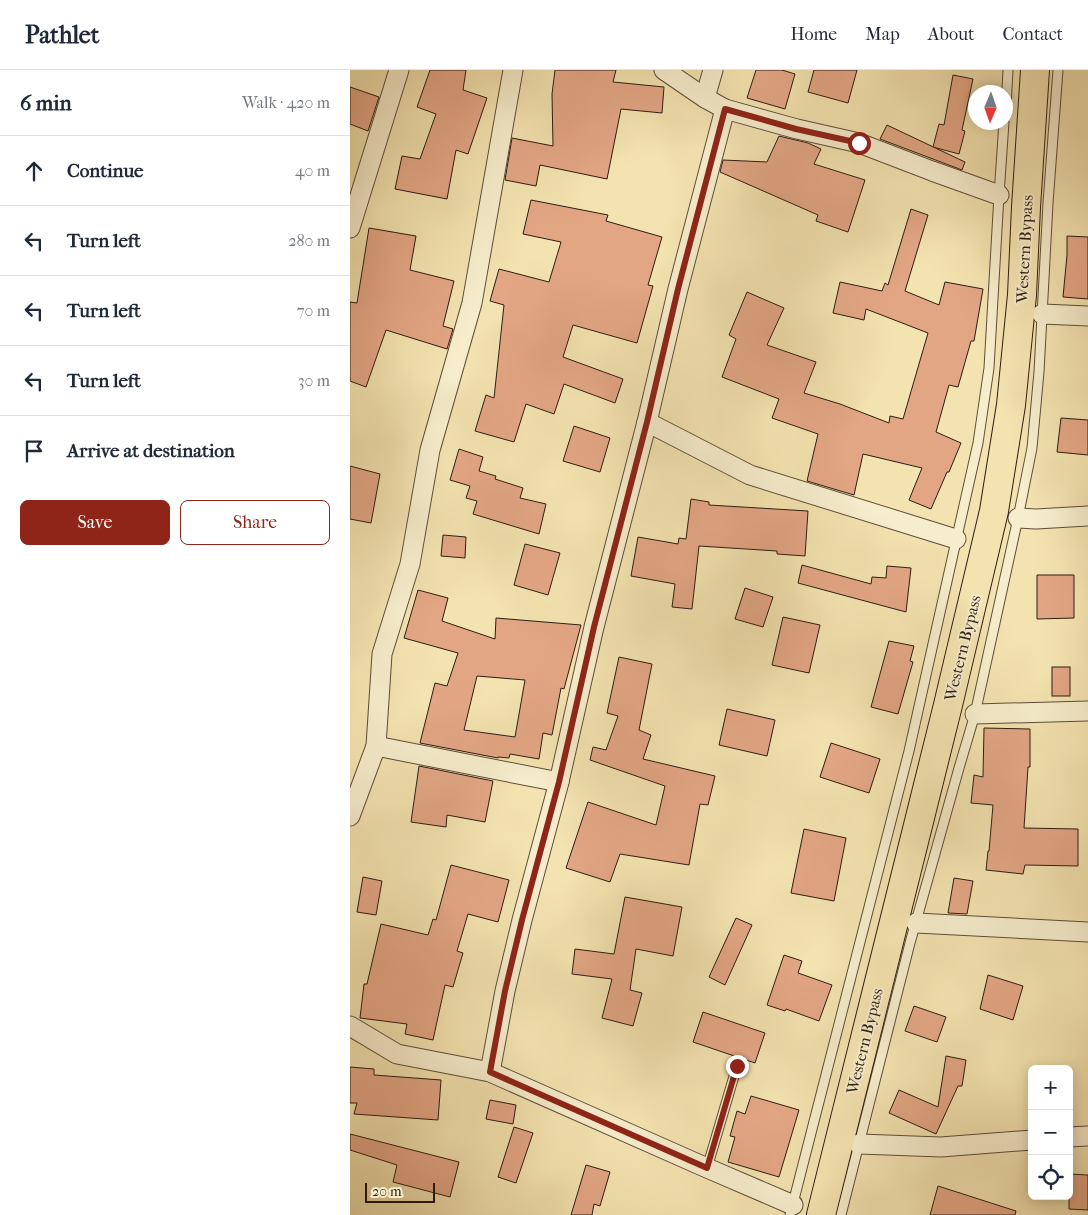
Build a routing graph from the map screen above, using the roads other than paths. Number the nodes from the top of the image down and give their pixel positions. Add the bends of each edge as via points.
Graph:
1 (399, 70) edge
2 (513, 70) edge
3 (664, 70) edge
4 (713, 70) edge
5 (1008, 70) edge
6 (1035, 70) edge
7 (1058, 70) edge
8 (1007, 85) edge
9 (705, 98) junction
10 (725, 109) junction
11 (1003, 130) edge
12 (999, 195) junction
13 (350, 228) edge
14 (1042, 314) junction
15 (1088, 316) edge
16 (647, 422) junction
17 (1088, 516) edge
18 (1018, 518) junction
19 (956, 539) junction
20 (1088, 711) edge
21 (975, 714) junction
22 (376, 746) junction
23 (559, 782) junction
24 (350, 816) edge
25 (916, 923) junction
26 (1088, 932) edge
27 (350, 1026) edge
28 (737, 1066) dead end
29 (490, 1072) junction
30 (1088, 1136) edge
31 (1073, 1137) edge
32 (1028, 1140) edge
33 (859, 1144) junction
34 (707, 1168) junction
35 (792, 1210) edge
36 (821, 1215) edge
37 (841, 1215) edge

1 - 13 street
2 - 22 street via 472,304 430,450 410,564 382,654
3 - 9 street
4 - 9 street
5 - 8 lane
6 - 36 main road, Western Bypass via 1012,405 994,512
7 - 14 lane
9 - 10 street
10 - 12 street via 859,143
10 - 16 street
11 - 12 lane
12 - 19 lane via 989,368 978,444
14 - 15 street
14 - 18 lane via 1032,448
16 - 19 street via 750,475
16 - 23 street via 594,627
17 - 18 street
18 - 21 lane
19 - 35 lane via 909,751
20 - 21 street
21 - 25 lane
22 - 23 street
22 - 24 street
23 - 29 street via 505,991
25 - 26 street
25 - 33 lane
27 - 29 street via 397,1054
28 - 34 lane
29 - 34 street
30 - 31 street
32 - 33 street via 941,1147
33 - 37 lane
34 - 35 street

